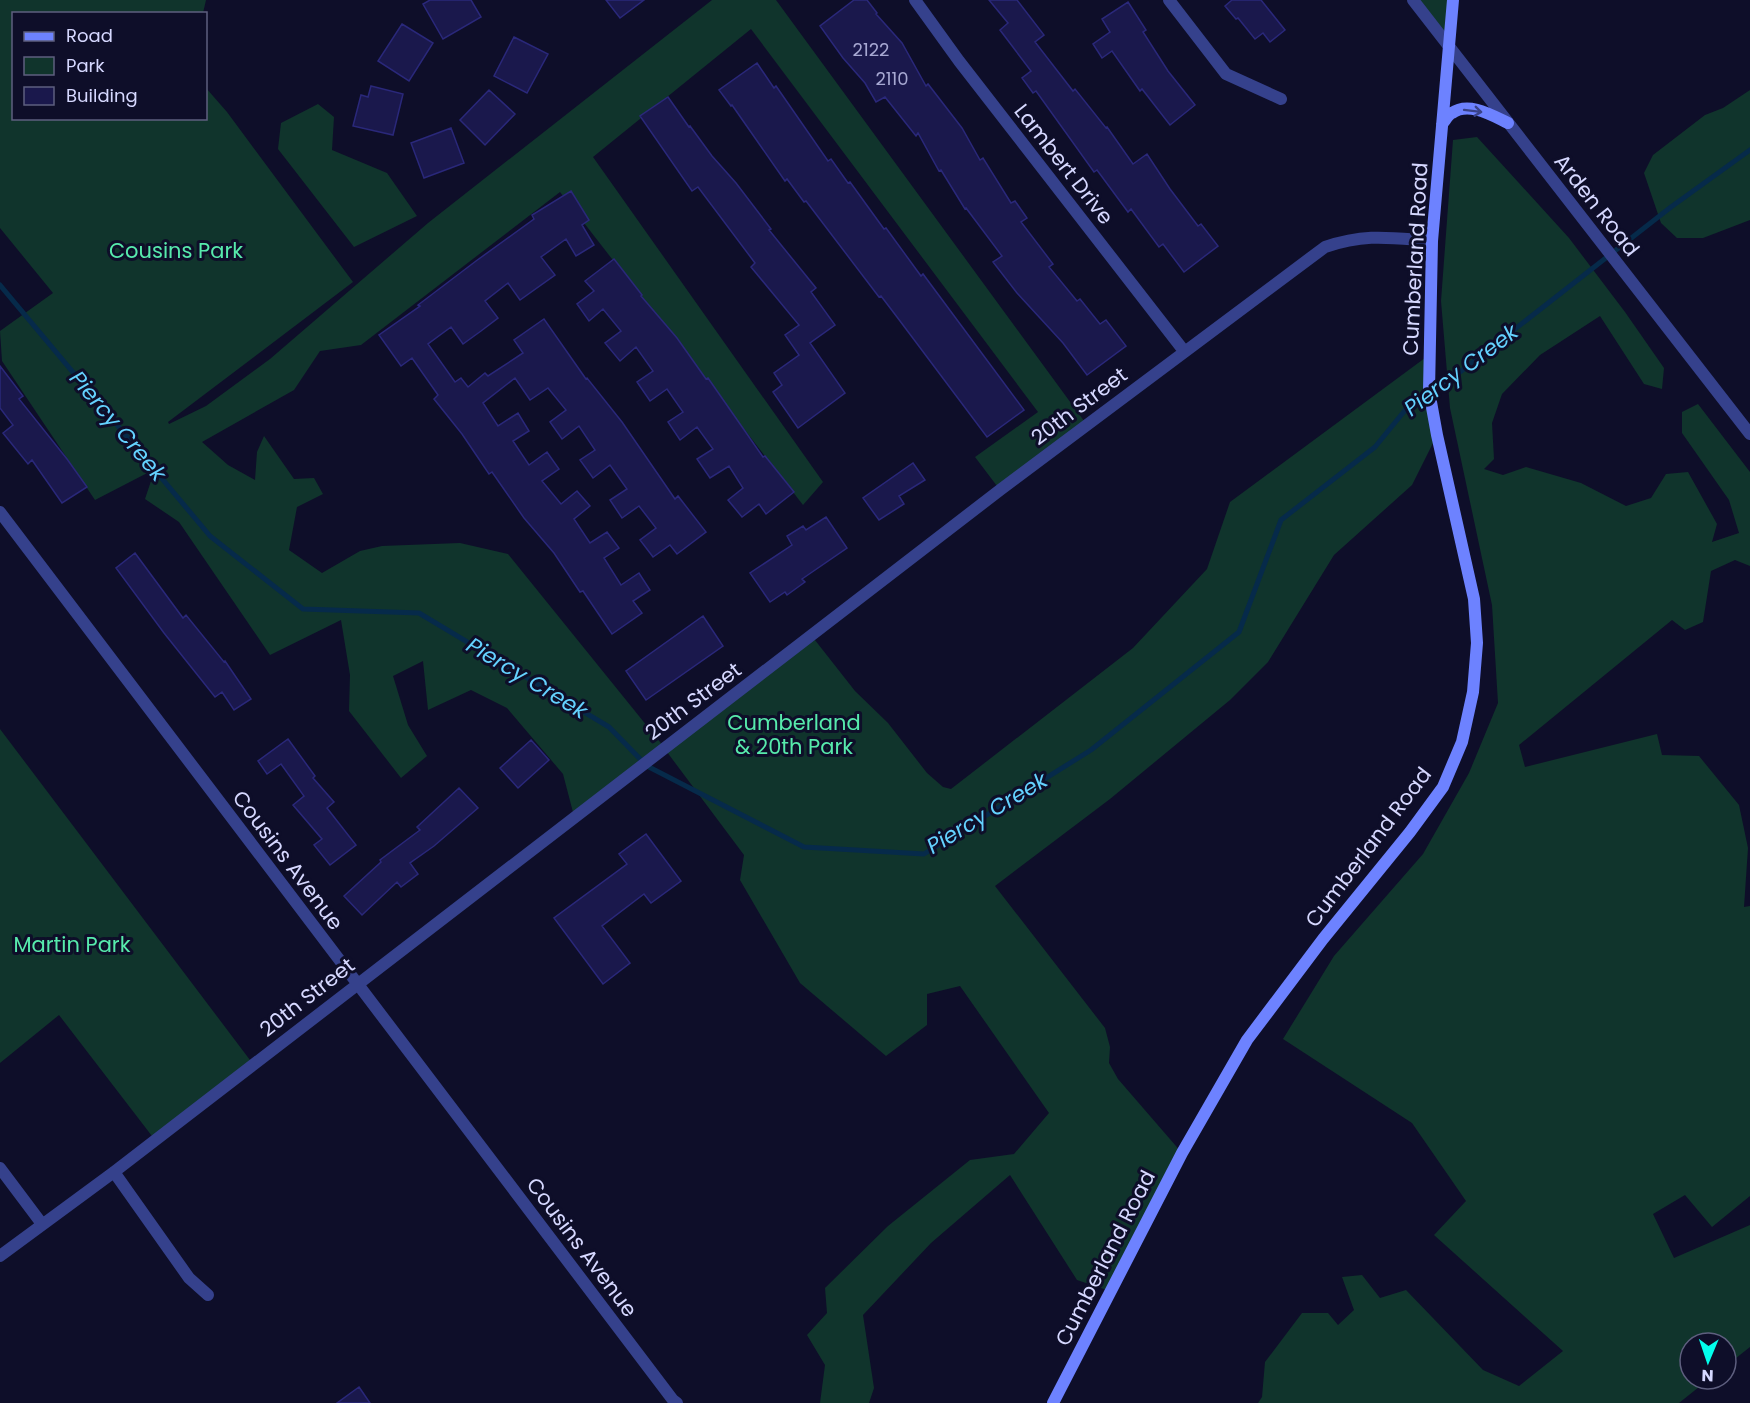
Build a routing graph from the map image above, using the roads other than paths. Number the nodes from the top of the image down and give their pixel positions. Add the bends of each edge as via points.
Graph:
1 (915, 0) edge
2 (1169, 0) edge
3 (1413, 0) edge
4 (1453, 0) edge
5 (1449, 47) junction
6 (1281, 99) dead end
7 (1508, 123) junction
8 (1442, 124) junction
9 (1432, 241) junction
10 (1184, 351) junction
11 (1750, 434) edge
12 (0, 512) edge
13 (357, 983) junction
14 (0, 1168) edge
15 (114, 1172) junction
16 (42, 1224) junction
17 (0, 1256) edge
18 (208, 1295) dead end
19 (677, 1403) edge
20 (1053, 1403) edge

1 - 10 street, Lambert Drive
2 - 6 street via 1226,74
3 - 5 street, Arden Road
4 - 5 street, Cumberland Road
5 - 7 street, Arden Road
5 - 8 street, Cumberland Road
8 -> 7 street via 1453,112 1469,108
7 - 11 street, Arden Road
8 - 9 street, Cumberland Road
9 - 10 street, 20th Street via 1373,236 1325,247
9 - 20 street, Cumberland Road via 1429,391 1474,599 1477,643 1473,692 1462,742 1443,787 1247,1040 1182,1153
10 - 13 street, 20th Street
12 - 13 street, Cousins Avenue
13 - 15 street, 20th Street
13 - 19 street, Cousins Avenue
14 - 16 street
15 - 16 street, 20th Street
15 - 18 street via 189,1278
16 - 17 street, 20th Street

